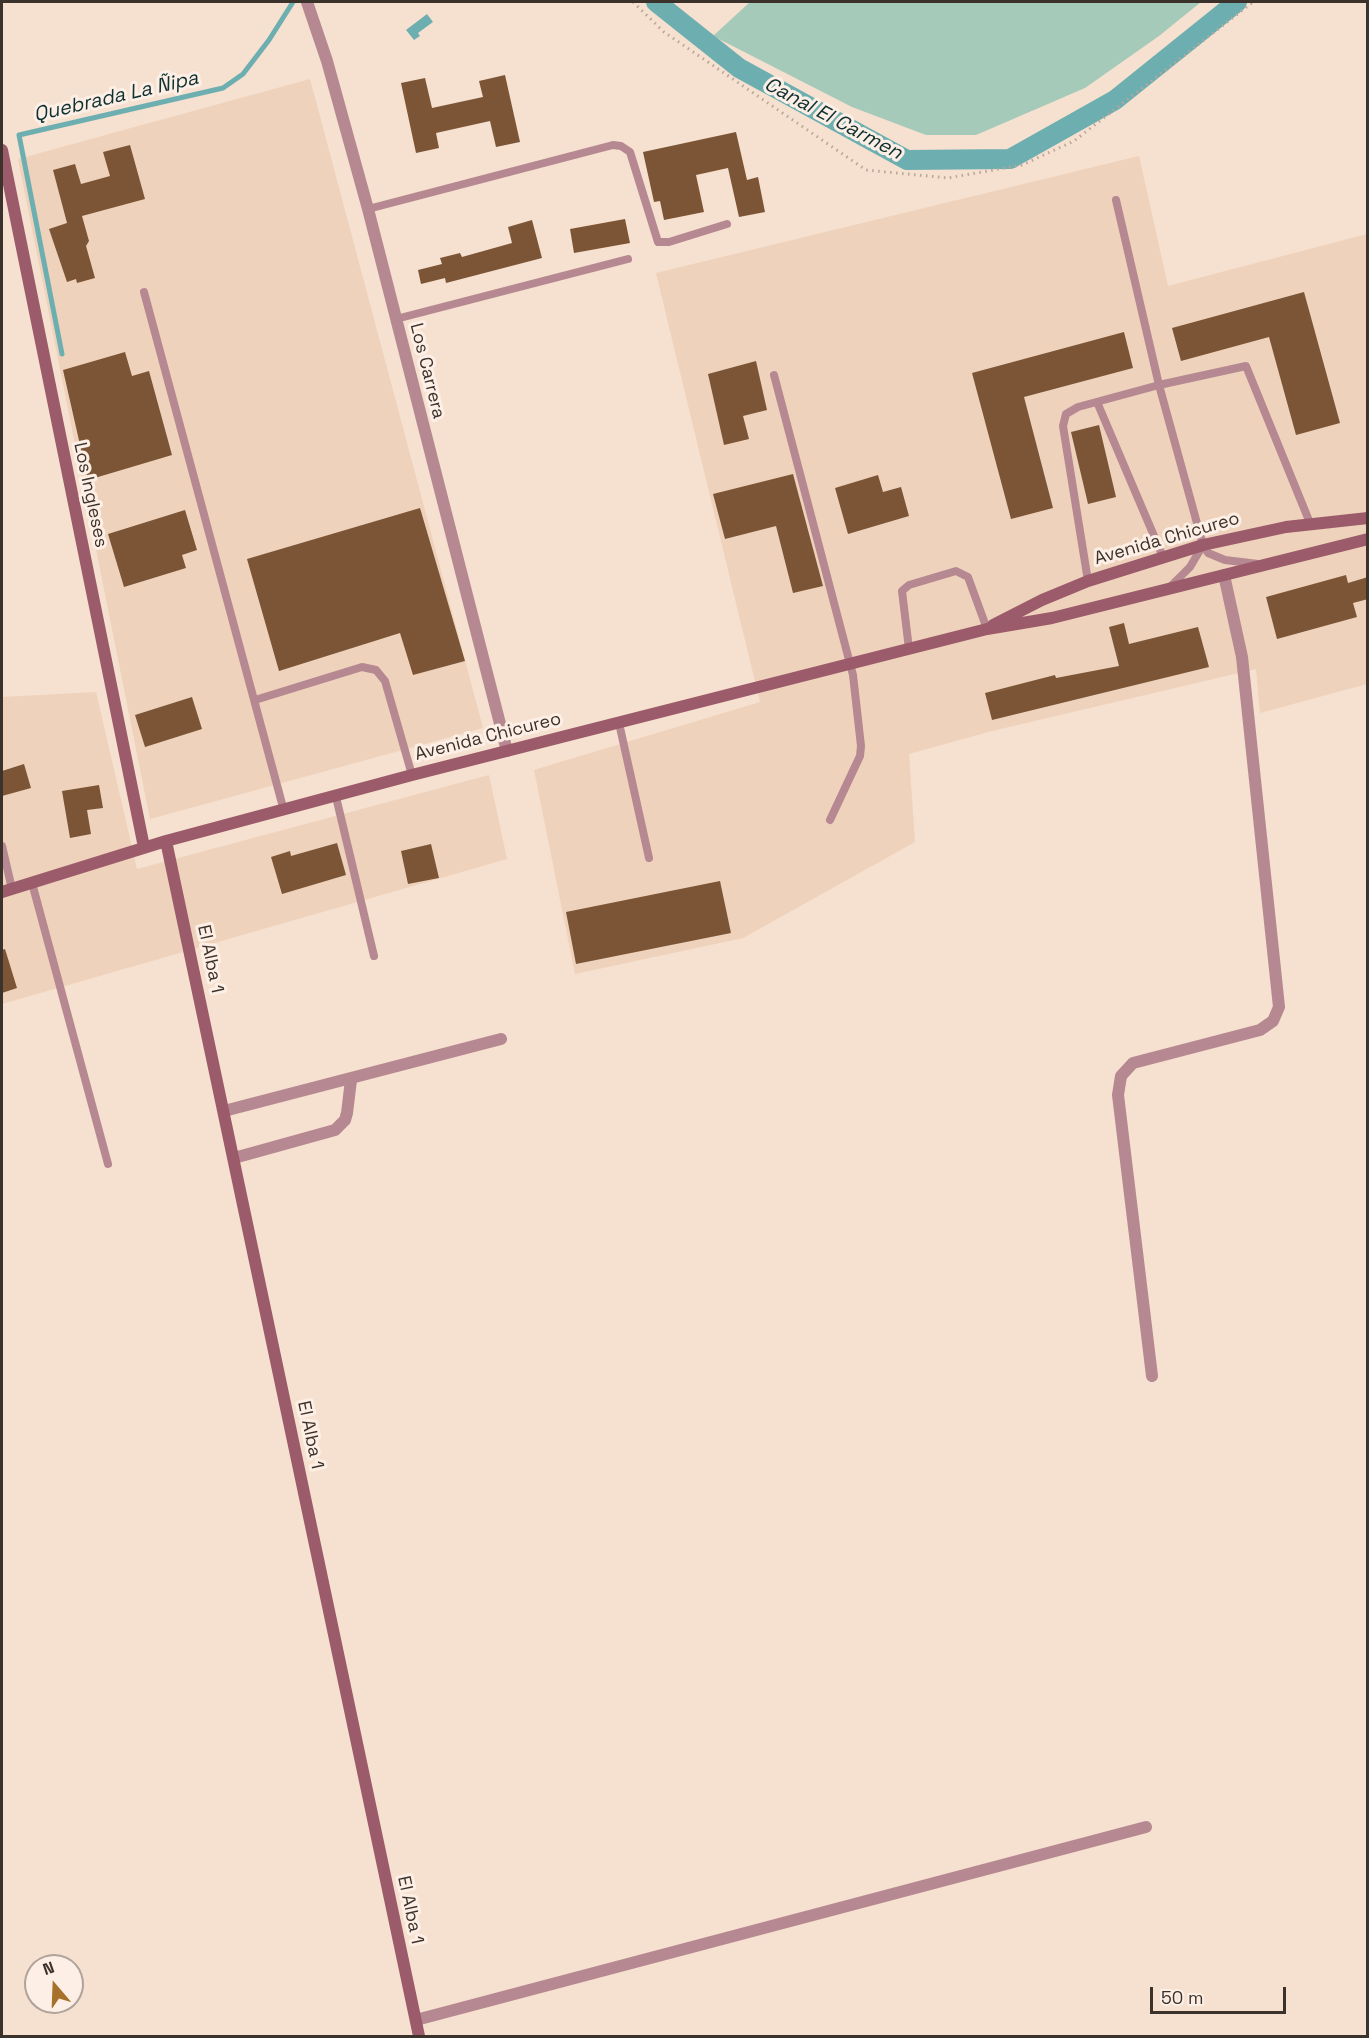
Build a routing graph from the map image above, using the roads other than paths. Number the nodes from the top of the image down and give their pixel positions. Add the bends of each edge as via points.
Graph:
1 (308, 2) edge
2 (2, 150) edge
3 (1116, 200) dead end
4 (368, 209) junction
5 (727, 224) dead end
6 (628, 259) dead end
7 (144, 292) dead end
8 (396, 319) junction
9 (774, 375) dead end
10 (1159, 385) junction
11 (1097, 402) junction
12 (1368, 518) edge
13 (1310, 523) junction
14 (1368, 539) edge
15 (1203, 545) junction
16 (1162, 557) junction
17 (1265, 565) junction
18 (1224, 575) junction
19 (1088, 580) junction
20 (1170, 587) junction
21 (987, 629) junction
22 (909, 649) junction
23 (851, 664) junction
24 (255, 700) junction
25 (620, 723) junction
26 (507, 751) junction
27 (412, 775) junction
28 (336, 797) junction
29 (284, 811) junction
30 (830, 820) dead end
31 (166, 841) junction
32 (2, 846) edge
33 (144, 848) junction
34 (649, 858) dead end
35 (32, 882) junction
36 (7, 891) edge
37 (374, 956) dead end
38 (501, 1039) dead end
39 (351, 1080) junction
40 (224, 1111) junction
41 (234, 1158) junction
42 (108, 1164) dead end
43 (1152, 1376) dead end
44 (1146, 1827) dead end
45 (416, 2020) junction
46 (419, 2037) edge

1 - 4 street, Los Carrera
2 - 33 street, Los Ingleses
3 - 10 lane
4 - 5 lane via 613,145 630,152 658,242
4 - 8 street, Los Carrera
6 - 8 lane
7 - 24 lane
8 - 26 street, Los Carrera
9 - 23 lane
10 - 11 lane
10 - 13 lane via 1246,366
10 - 15 lane
11 - 16 lane
11 - 19 lane via 1066,414 1063,426
12 - 13 street, Avenida Chicureo
13 - 15 street, Avenida Chicureo
14 - 17 street, Avenida Chicureo
15 - 16 street, Avenida Chicureo
15 - 17 lane via 1208,553 1225,560
15 - 20 lane via 1190,567
16 - 19 street, Avenida Chicureo
17 - 18 street, Avenida Chicureo
18 - 20 street, Avenida Chicureo
18 - 43 street via 1242,657 1279,1007 1273,1021 1260,1030 1133,1063 1121,1076 1118,1095
19 - 21 street, Avenida Chicureo
20 - 21 street, Avenida Chicureo via 1053,618
21 - 22 street, Avenida Chicureo
21 - 22 lane via 968,577 956,571 909,585 902,591
22 - 23 street, Avenida Chicureo
23 - 25 street, Avenida Chicureo
23 - 30 lane via 860,756
24 - 27 lane via 362,667 376,670 385,681
24 - 29 lane
25 - 26 street, Avenida Chicureo
25 - 34 lane
26 - 27 street, Avenida Chicureo
27 - 28 street, Avenida Chicureo
28 - 29 street, Avenida Chicureo
28 - 37 lane
29 - 31 street, Avenida Chicureo
31 - 33 street, Avenida Chicureo
31 - 40 street, El Alba 1
32 - 36 lane
33 - 35 street, Avenida Chicureo
35 - 36 street, Avenida Chicureo
35 - 42 lane
38 - 39 street
39 - 40 street
39 - 41 street via 347,1113 335,1130
40 - 41 street, El Alba 1
41 - 45 street, El Alba 1
44 - 45 street
45 - 46 street, El Alba 1

